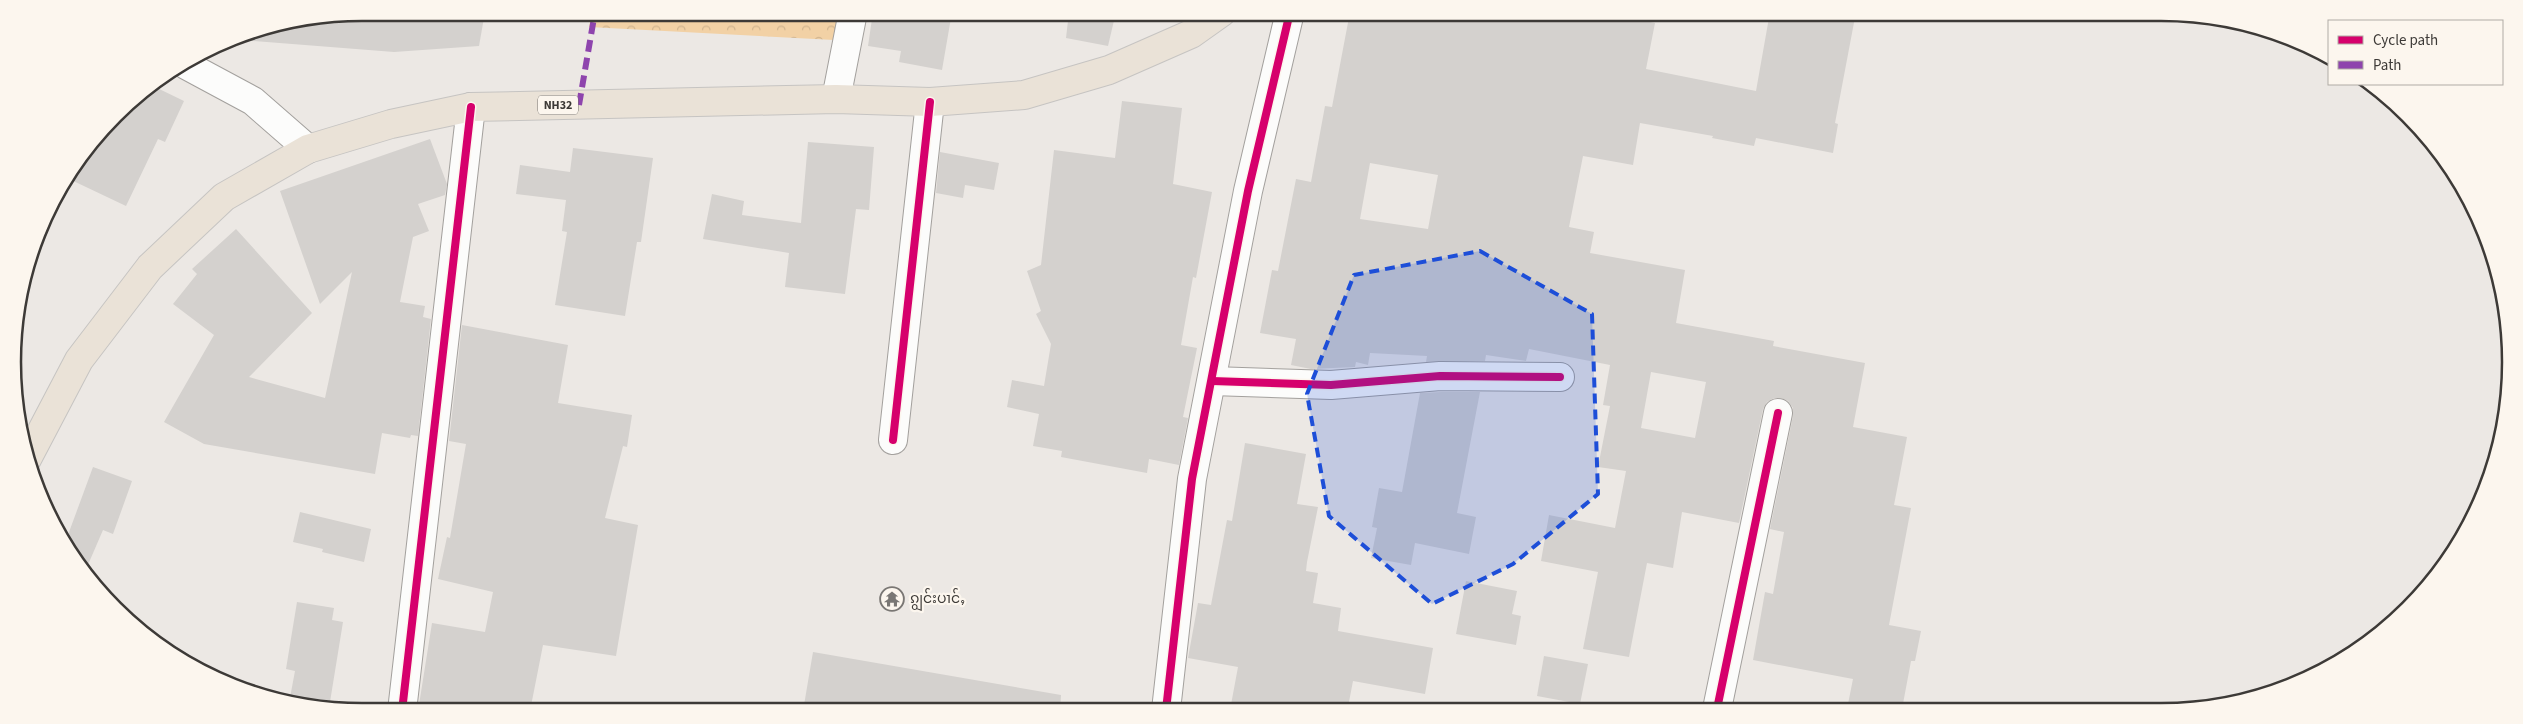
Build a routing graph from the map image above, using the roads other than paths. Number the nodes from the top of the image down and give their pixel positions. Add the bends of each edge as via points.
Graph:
1 (851, 21) edge
2 (1209, 21) edge
3 (1288, 21) edge
4 (191, 68) edge
5 (836, 99) junction
6 (930, 102) junction
7 (471, 107) junction
8 (308, 150) junction
9 (1560, 377) dead end
10 (1212, 381) junction
11 (1778, 413) dead end
12 (893, 440) dead end
13 (33, 448) edge
14 (403, 703) edge
15 (1167, 703) edge
16 (1718, 703) edge

1 - 5 street
2 - 6 highway, NH32 via 1191,34 1109,70 1024,95
3 - 10 street via 1248,191
4 - 8 street via 254,101
5 - 6 highway, NH32
5 - 7 highway, NH32
6 - 12 street
7 - 8 highway, NH32 via 391,124
7 - 14 street
8 - 13 highway, NH32 via 224,197 150,267 79,360
9 - 10 street via 1440,376 1331,385
10 - 15 street via 1192,478
11 - 16 street

